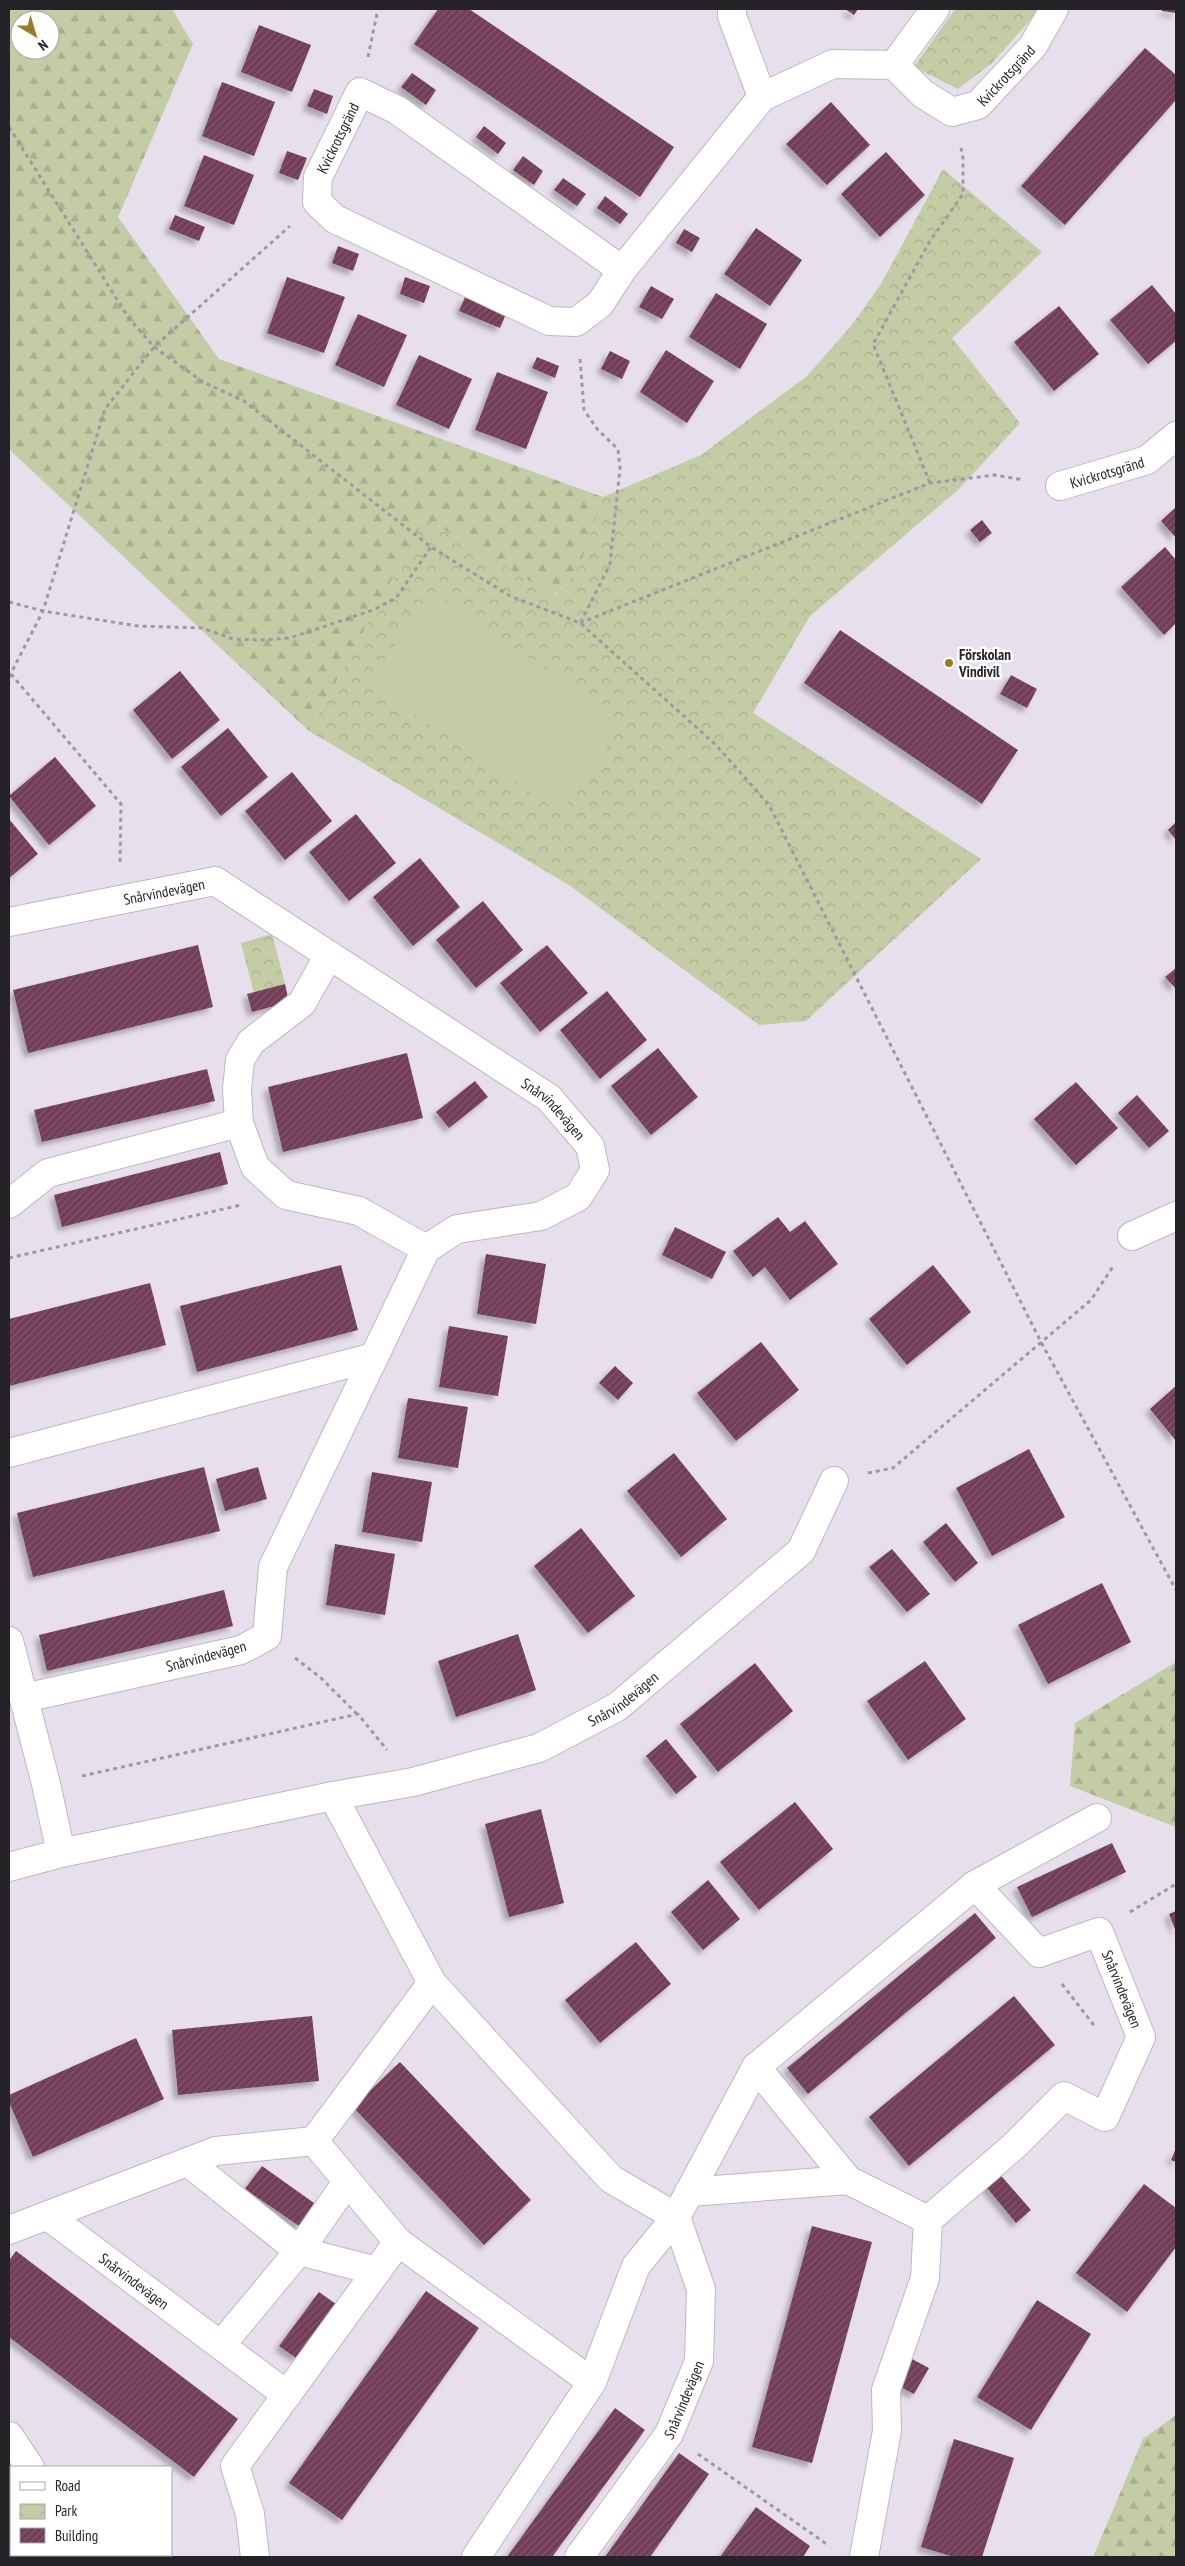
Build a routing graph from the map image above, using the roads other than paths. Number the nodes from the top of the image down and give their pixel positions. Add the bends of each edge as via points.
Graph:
1 (732, 9) edge
2 (935, 9) edge
3 (1054, 9) edge
4 (894, 65) junction
5 (762, 97) junction
6 (622, 270) junction
7 (1176, 436) edge
8 (1060, 486) road end
9 (9, 922) edge
10 (330, 955) junction
11 (239, 1123) junction
12 (9, 1204) edge
13 (1176, 1216) edge
14 (1132, 1236) road end
15 (426, 1249) junction
16 (374, 1357) junction
17 (9, 1453) edge
18 (834, 1481) road end
19 (9, 1642) edge
20 (24, 1698) junction
21 (333, 1796) junction
22 (1097, 1818) dead end
23 (61, 1853) junction
24 (9, 1866) edge
25 (975, 1885) junction
26 (432, 1983) junction
27 (756, 2068) junction
28 (314, 2141) junction
29 (188, 2162) junction
30 (848, 2180) junction
31 (347, 2182) junction
32 (689, 2192) junction
33 (48, 2216) junction
34 (676, 2217) junction
35 (928, 2220) junction
36 (9, 2230) edge
37 (398, 2242) junction
38 (299, 2251) junction
39 (377, 2270) junction
40 (221, 2345) junction
41 (592, 2382) junction
42 (287, 2395) junction
43 (9, 2436) edge
44 (29, 2466) edge
45 (254, 2557) edge
46 (476, 2557) edge
47 (579, 2557) edge
48 (864, 2557) edge

1 - 5 street
2 - 4 street
3 - 4 street, Kvickrotsgränd via 1033,46 978,105 952,112 923,94
4 - 5 street via 833,64
5 - 6 street
6 - 6 street, Kvickrotsgränd via 397,110 360,92 318,177 317,202 335,219 550,320 576,322 600,304
7 - 8 street, Kvickrotsgränd via 1147,460
9 - 10 street, Snårvindevägen via 215,881
10 - 11 street via 302,1003 251,1042 240,1060 237,1089
10 - 15 street, Snårvindevägen via 549,1098 590,1146 594,1170 578,1197 541,1216 457,1229
11 - 12 street via 48,1173
11 - 15 street via 255,1167 286,1195 359,1210
13 - 14 street
15 - 16 street
16 - 17 street
16 - 20 street, Snårvindevägen via 273,1567 267,1636 242,1650
18 - 21 street, Snårvindevägen via 801,1551 616,1707 539,1748 413,1782
19 - 20 street
20 - 23 street
21 - 23 street, Snårvindevägen
21 - 26 street
22 - 25 street
23 - 24 street, Snårvindevägen
25 - 27 street
25 - 35 street, Snårvindevägen via 1039,1954 1099,1932 1141,2036 1105,2117 1064,2096 1014,2146
26 - 28 street
26 - 34 street via 611,2179
27 - 30 street
27 - 32 street
28 - 29 street via 216,2152
28 - 31 street
29 - 33 street
29 - 38 street
30 - 32 street
30 - 35 street
31 - 37 street
31 - 38 street
32 - 34 street
33 - 36 street
33 - 40 street, Snårvindevägen
34 - 41 street via 636,2266
34 - 47 street, Snårvindevägen via 701,2289 699,2361 669,2434
35 - 48 street via 925,2278 886,2390 886,2431
37 - 39 street
37 - 41 street
38 - 39 street
38 - 40 street
39 - 42 street
40 - 42 street, Snårvindevägen
41 - 46 street
42 - 45 street via 235,2466 250,2514
43 - 44 street

